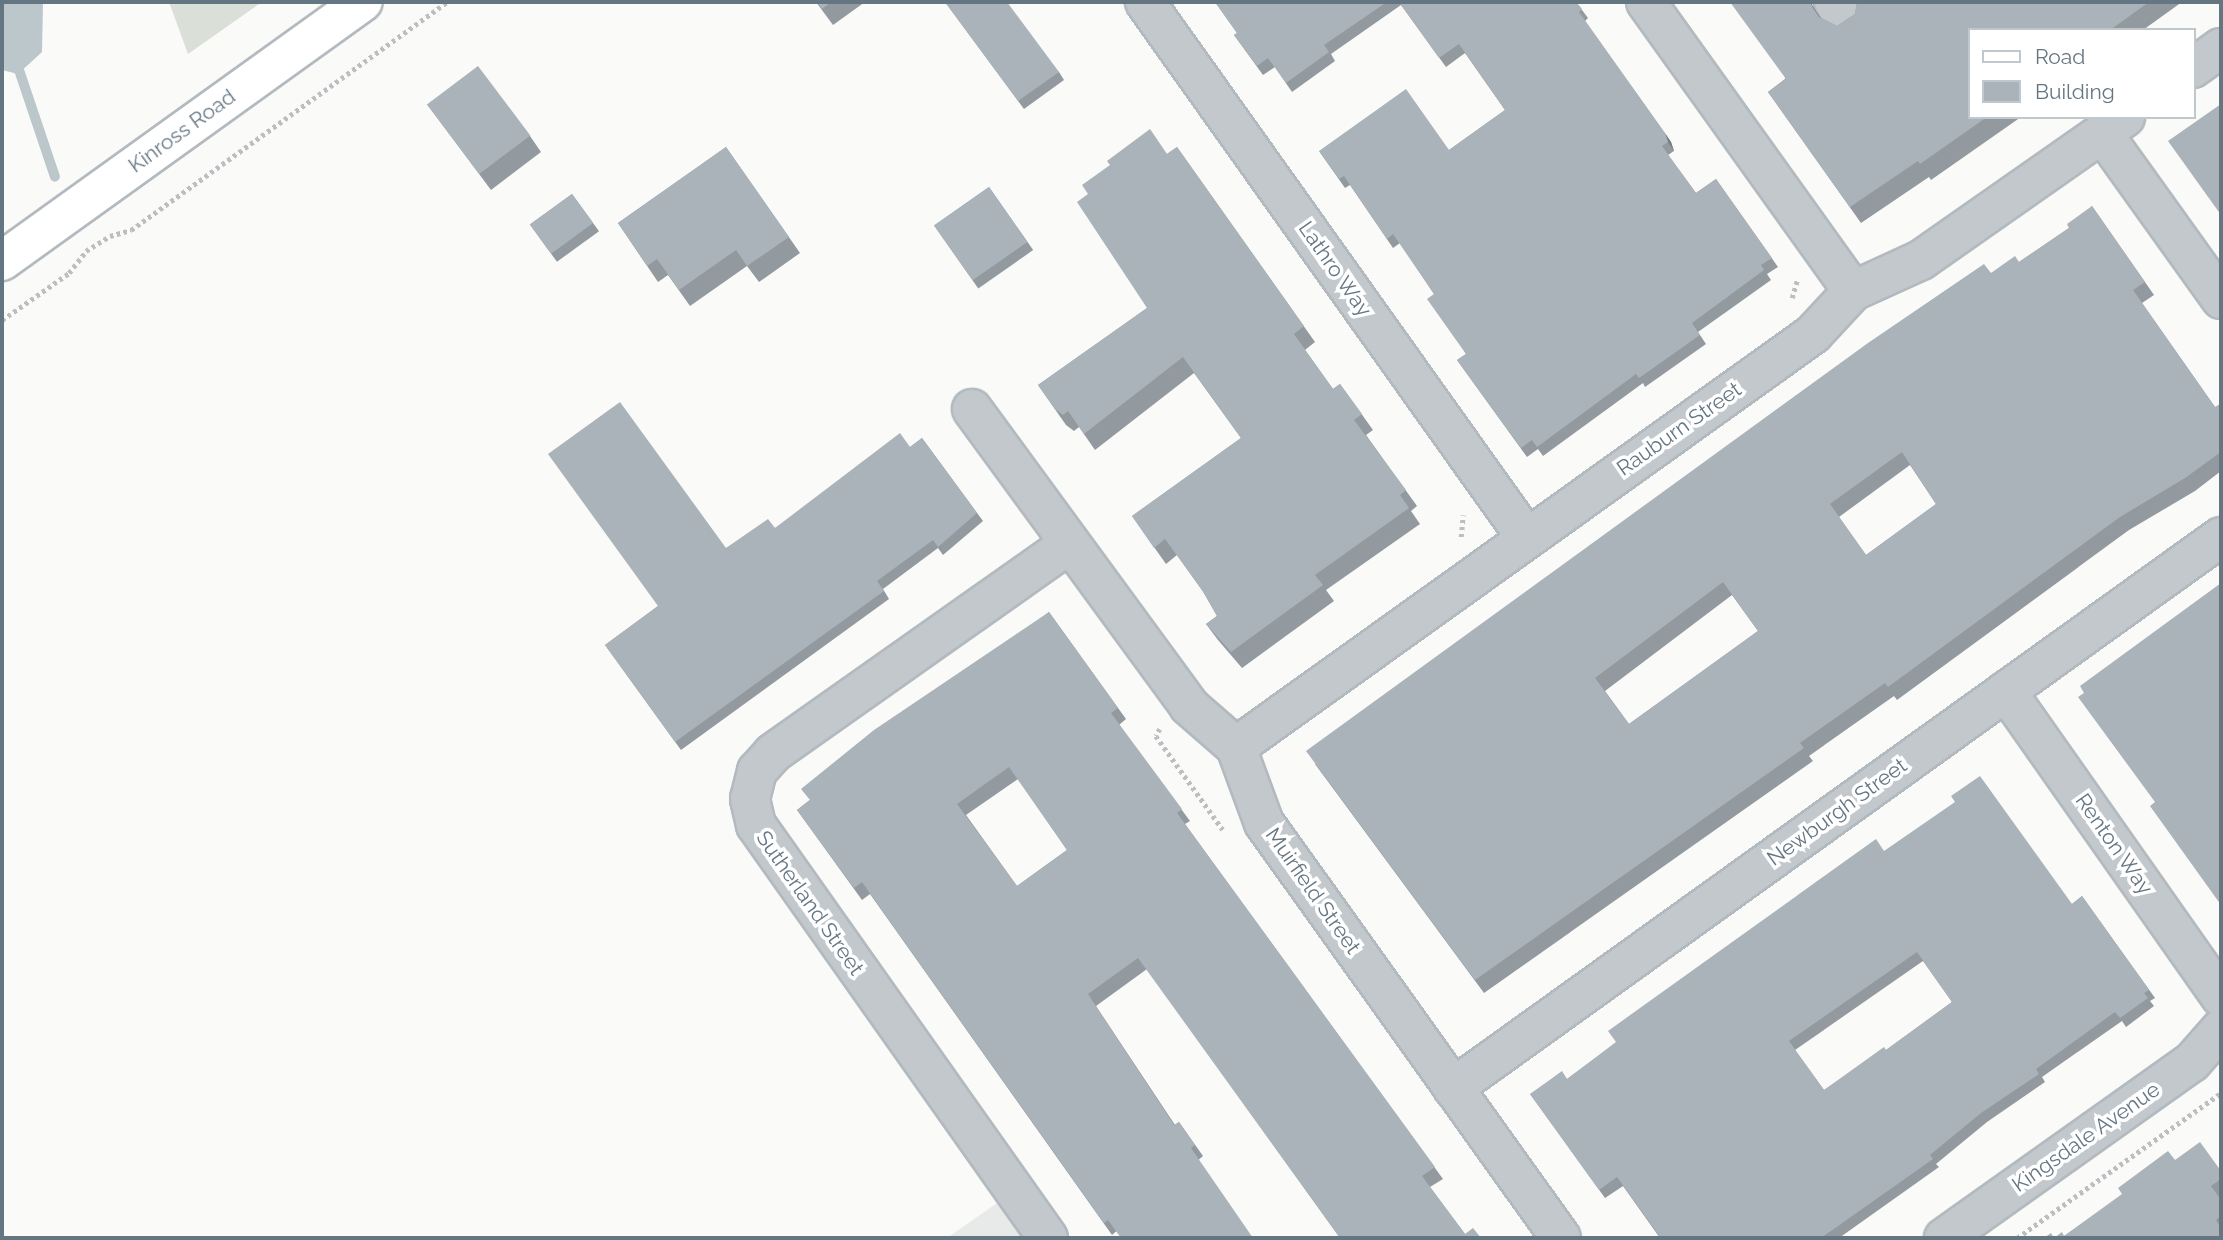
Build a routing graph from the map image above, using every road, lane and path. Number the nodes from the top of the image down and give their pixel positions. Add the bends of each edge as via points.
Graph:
1 (363, 2) edge
2 (447, 2) edge
3 (1145, 2) edge
4 (1646, 2) edge
5 (2221, 48) edge
6 (2195, 67) edge
7 (2114, 126) edge
8 (2, 261) edge
9 (1853, 291) junction
10 (2221, 299) edge
11 (2, 320) edge
12 (972, 409) dead end
13 (1468, 511) dead end
14 (1526, 537) junction
15 (2221, 537) edge
16 (1459, 543) dead end
17 (1069, 544) junction
18 (2006, 691) junction
19 (1236, 747) junction
20 (2221, 997) edge
21 (2221, 1030) edge
22 (1453, 1088) junction
23 (2221, 1093) edge
24 (1048, 1238) edge
25 (1561, 1238) edge
26 (1944, 1238) edge
27 (2017, 1238) edge

1 - 8 street, Kinross Road
2 - 11 path via 131,230 86,251 69,273
3 - 14 street, Lathro Way
4 - 9 street
5 - 6 street
7 - 9 street, Rauburn Street via 1921,260
7 - 10 street
9 - 14 street, Rauburn Street via 1813,334
12 - 17 street, Muirfield Street
13 - 16 path via 1463,515
14 - 19 street, Rauburn Street
15 - 18 street, Newburgh Street
17 - 19 street, Muirfield Street via 1189,706
17 - 24 street, Sutherland Street via 773,754 757,771 750,799 756,825
18 - 20 street, Renton Way
18 - 22 street, Newburgh Street
19 - 22 street, Muirfield Street via 1264,823
21 - 26 street, Kingsdale Avenue via 2192,1062
22 - 25 street, Muirfield Street
23 - 27 path

